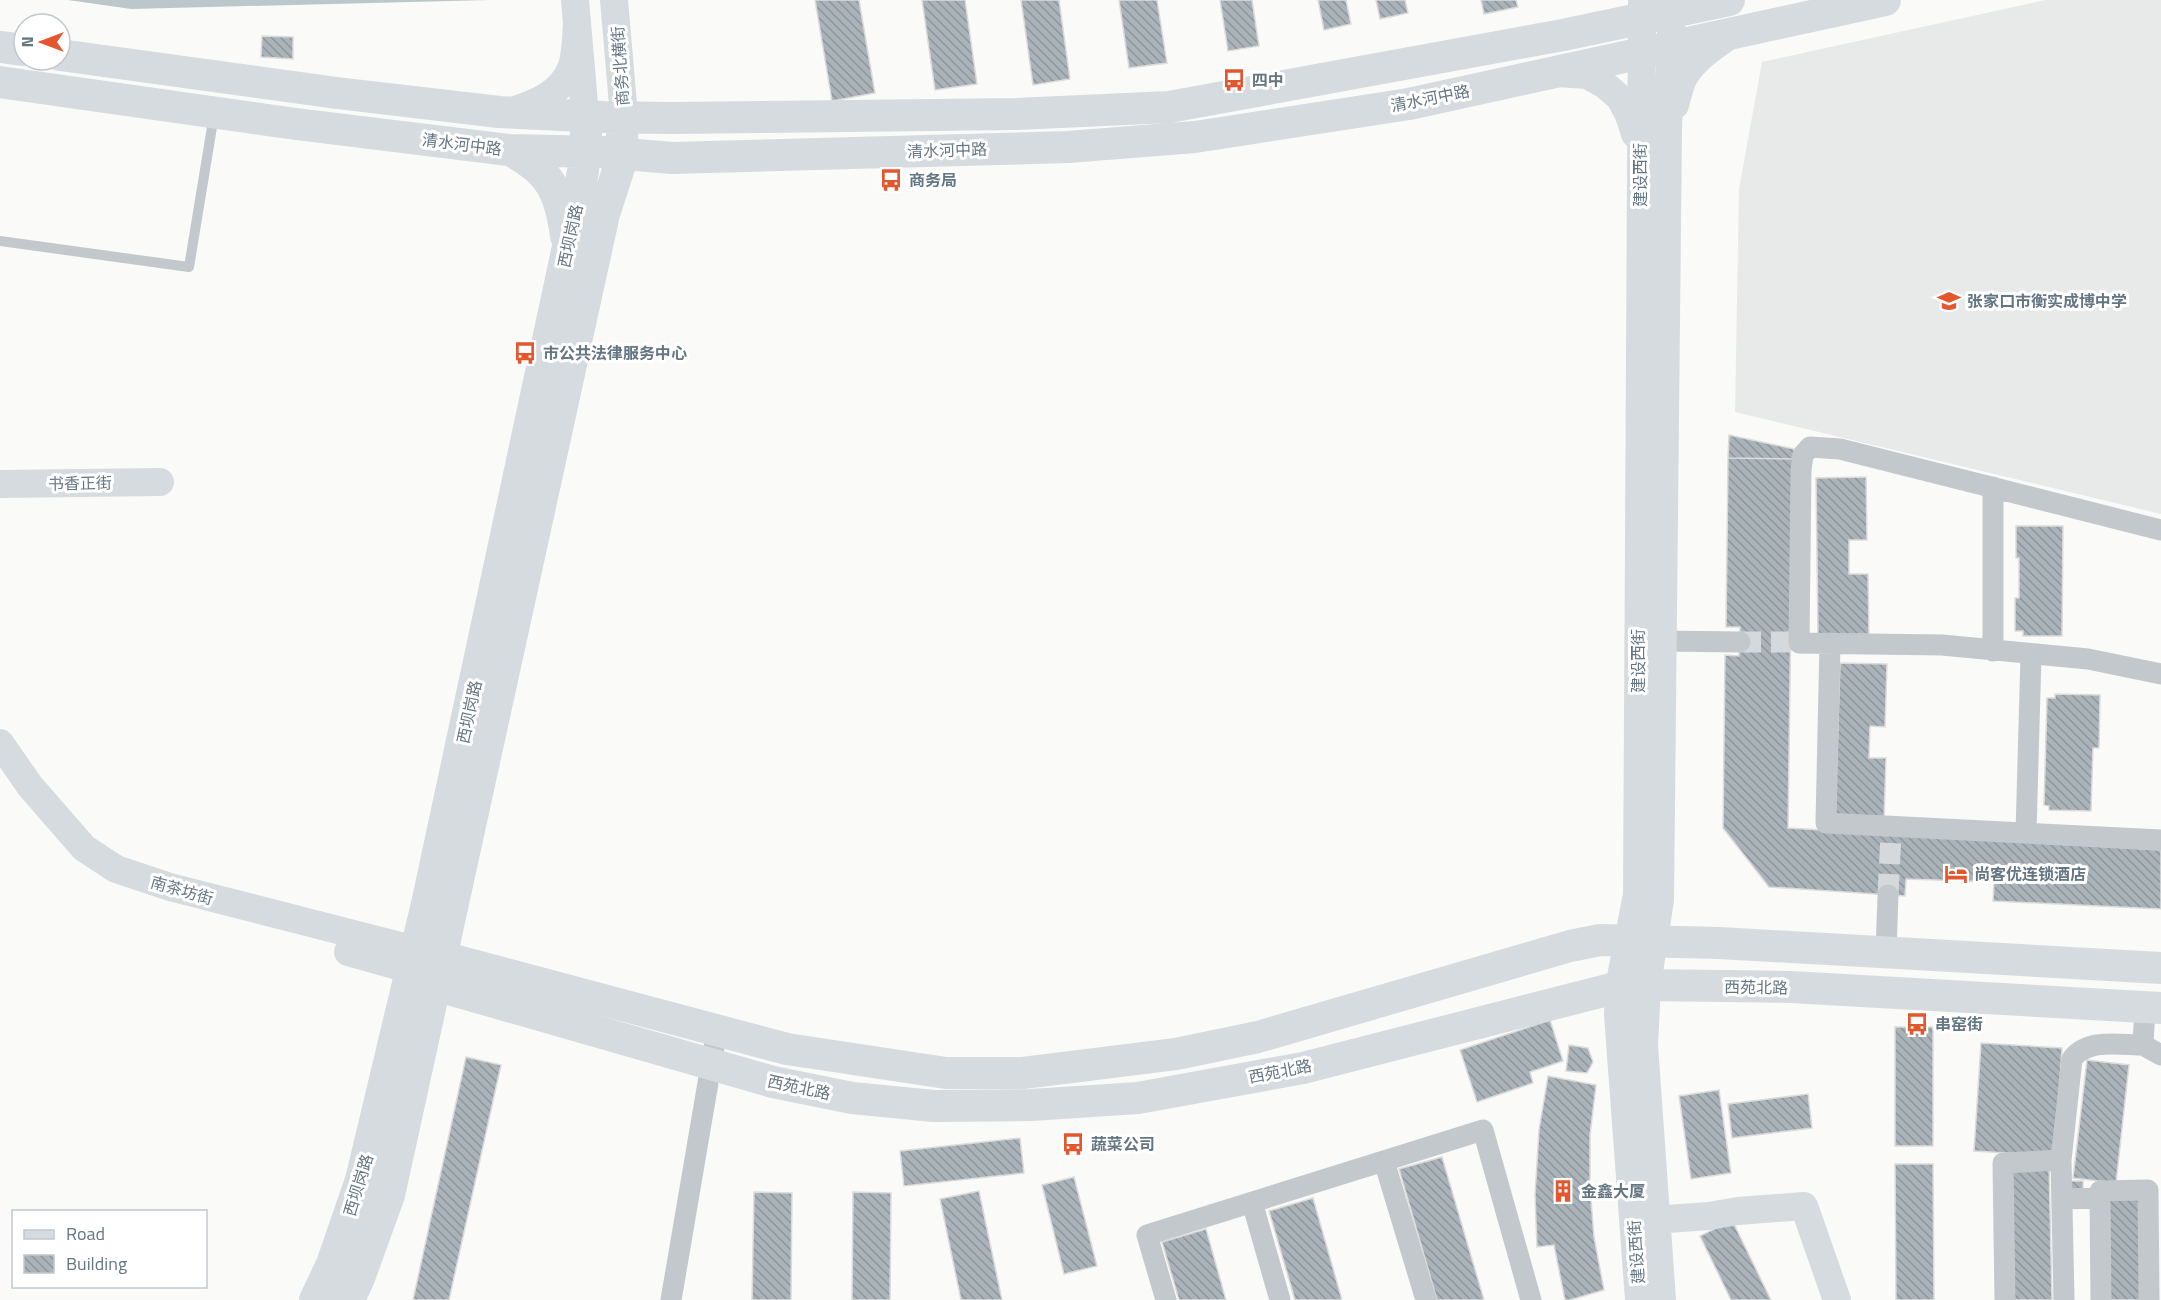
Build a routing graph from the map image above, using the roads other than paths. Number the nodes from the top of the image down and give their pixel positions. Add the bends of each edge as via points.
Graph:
1 (1704, 0) edge
2 (1728, 0) edge
3 (1885, 0) edge
4 (1650, 6) edge
5 (615, 8) edge
6 (576, 14) edge
7 (1730, 35) junction
8 (1656, 51) junction
9 (72, 57) edge
10 (620, 73) junction
11 (1555, 73) junction
12 (0, 82) edge
13 (509, 112) junction
14 (214, 113) junction
15 (672, 117) junction
16 (1668, 130) junction
17 (604, 135) junction
18 (509, 150) junction
19 (1640, 150) junction
20 (672, 158) junction
21 (604, 214) junction
22 (0, 241) edge
23 (568, 248) junction
24 (160, 482) dead end
25 (0, 484) edge
26 (1993, 488) junction
27 (2161, 530) edge
28 (1661, 641) junction
29 (1740, 642) tunnel mouth
30 (1830, 643) junction
31 (1992, 651) junction
32 (2031, 655) junction
33 (2161, 674) edge
34 (0, 743) edge
35 (0, 769) edge
36 (2026, 833) junction
37 (2161, 840) edge
38 (1888, 895) tunnel mouth
39 (1642, 941) junction
40 (1886, 952) junction
41 (426, 965) junction
42 (2161, 968) edge
43 (1633, 986) junction
44 (2153, 1007) edge
45 (717, 1030) junction
46 (2143, 1045) junction
47 (2161, 1055) edge
48 (711, 1065) junction
49 (2066, 1160) junction
50 (1384, 1161) junction
51 (2100, 1198) junction
52 (2062, 1199) junction
53 (1252, 1202) junction
54 (1645, 1221) junction
55 (1648, 1299) edge
56 (315, 1300) edge
57 (349, 1300) edge
58 (671, 1300) edge
59 (1166, 1300) edge
60 (1280, 1300) edge
61 (1426, 1300) edge
62 (1531, 1300) edge
63 (1837, 1300) edge
64 (2005, 1300) edge
65 (2064, 1300) edge
66 (2101, 1300) edge
67 (2149, 1300) edge

1 - 2 main road
2 - 4 main road, 清水河中路
3 - 7 main road, 清水河中路
4 - 8 main road, 建设西街
4 - 15 main road, 清水河中路 via 1588,30 1169,107 1016,114
5 - 10 main road, 商务北横街
6 - 13 main road via 572,65 563,82 548,97
6 - 17 main road
7 - 8 main road, 清水河中路
7 - 16 main road via 1705,53 1682,80
8 - 11 main road, 清水河中路
8 - 16 main road, 建设西街
8 - 19 main road, 建设西街
9 - 13 main road, 清水河中路
10 - 15 main road via 640,103
10 - 17 main road, 商务北横街
11 - 19 main road via 1587,75 1620,98
11 - 20 main road, 清水河中路 via 1409,104 1195,137 1068,147
12 - 14 main road, 清水河中路
13 - 17 main road, 清水河中路
14 - 18 main road, 清水河中路
14 - 22 lane via 189,267
15 - 17 main road, 清水河中路
16 - 28 main road, 建设西街
17 - 18 main road, 清水河中路
17 - 20 main road, 清水河中路
17 - 21 main road, 西坝岗路
17 - 23 main road, 西坝岗路
18 - 23 main road via 529,160 553,183
19 - 39 main road, 建设西街 via 1636,896
20 - 21 main road via 640,167 622,184
21 - 41 main road, 西坝岗路
23 - 41 main road, 西坝岗路
24 - 25 main road, 书香正街
26 - 27 street
26 - 30 street via 1840,449 1810,447 1803,455 1801,470 1795,643
26 - 31 street
28 - 29 street
28 - 39 main road, 建设西街 via 1660,900
30 - 31 street via 1942,645
30 - 36 street via 1826,823 1891,831
31 - 32 street
32 - 33 street via 2088,659
32 - 36 street
34 - 41 main road, 南茶坊街 via 30,786 84,848 116,869
35 - 41 main road, 南茶坊街 via 74,859 114,882 164,901
36 - 37 street
38 - 40 street
39 - 40 main road
39 - 43 main road, 建设西街
39 - 45 main road via 1600,940 1570,946 1258,1037 1176,1054 1023,1072 946,1072 882,1064 787,1048
40 - 42 main road
41 - 45 main road
41 - 48 main road, 西苑北路
41 - 56 main road, 西坝岗路 via 361,1179 332,1264
41 - 57 main road, 西坝岗路 via 389,1195
43 - 44 main road, 西苑北路 via 1791,987
43 - 48 main road, 西苑北路 via 1303,1068 1138,1098 934,1107 852,1098
43 - 54 main road, 建设西街 via 1618,1014
44 - 46 street
45 - 48 street
46 - 47 street
46 - 49 street via 2099,1044 2085,1047 2072,1059
48 - 58 street
49 - 52 street
49 - 64 street via 2003,1163
50 - 53 street
50 - 61 street
50 - 62 street via 1483,1130
51 - 52 street
51 - 66 street
51 - 67 street via 2100,1191 2148,1190
52 - 65 street
53 - 59 street via 1147,1235
53 - 60 street
54 - 55 main road, 建设西街
54 - 63 main road via 1804,1206

